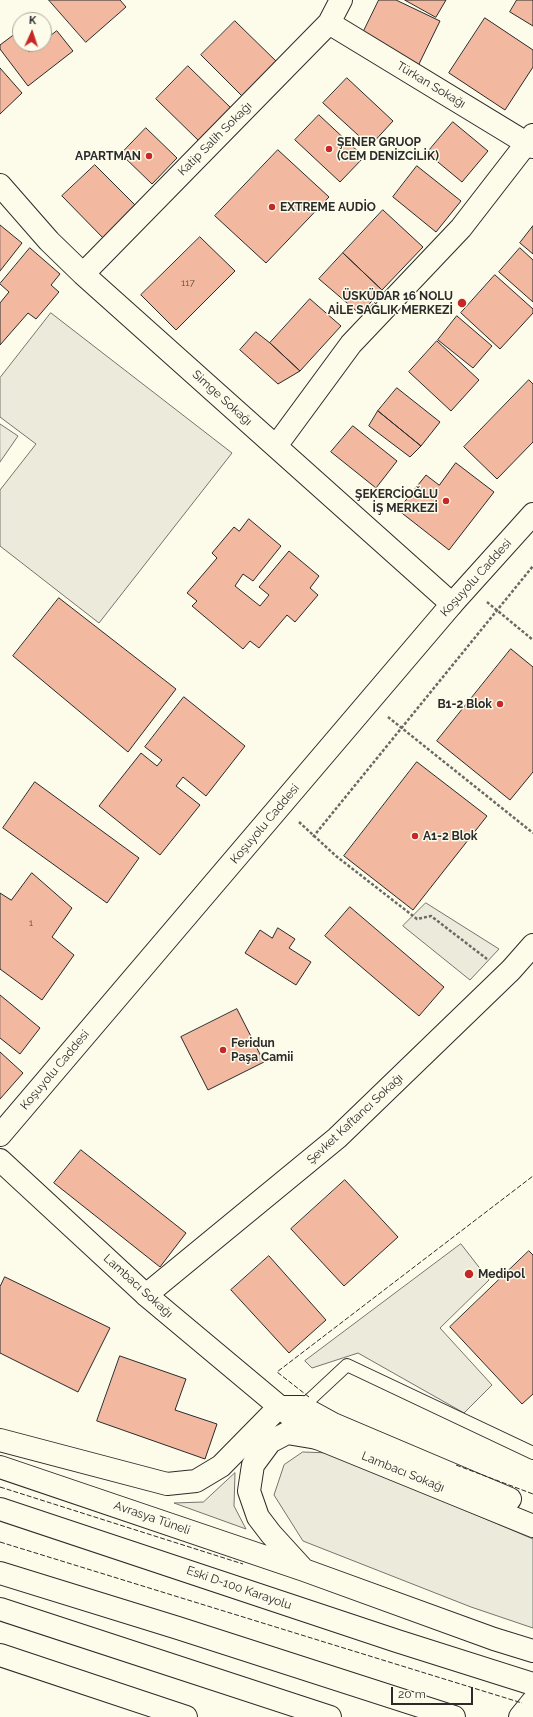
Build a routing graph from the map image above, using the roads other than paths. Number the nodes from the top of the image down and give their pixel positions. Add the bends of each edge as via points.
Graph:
1 (341, 0) edge
2 (329, 23) junction
3 (531, 142) edge
4 (0, 185) edge
5 (82, 274) junction
6 (276, 446) junction
7 (533, 514) edge
8 (452, 604) junction
9 (533, 945) edge
10 (0, 1135) edge
11 (0, 1160) edge
12 (146, 1295) junction
13 (279, 1407) junction
14 (302, 1407) junction
15 (317, 1438) junction
16 (0, 1440) edge
17 (533, 1453) edge
18 (0, 1467) edge
19 (0, 1509) edge
20 (532, 1512) edge
21 (304, 1570) junction
22 (0, 1573) edge
23 (0, 1609) edge
24 (533, 1651) edge
25 (0, 1655) edge
26 (533, 1684) edge
27 (533, 1701) edge
28 (450, 1716) edge
29 (186, 1717) edge
30 (330, 1717) edge
31 (520, 1717) edge

1 - 2 main road, Katip Salih Sokağı
2 - 3 main road, Türkan Sokağı
2 - 5 main road, Katip Salih Sokağı
3 - 6 main road via 461,228 351,344
4 - 5 main road, Simge Sokağı
5 - 6 main road, Simge Sokağı
6 - 8 main road, Simge Sokağı
7 - 8 main road, Koşuyolu Caddesi
8 - 10 main road, Koşuyolu Caddesi
9 - 12 main road, Şevket Kaftancı Sokağı via 507,974 337,1138
11 - 12 main road, Lambacı Sokağı
12 - 13 main road, Lambacı Sokağı
13 - 14 main road, Lambacı Sokağı
13 - 15 main road, Lambacı Sokağı
13 - 16 main road via 221,1466 196,1481 167,1484
14 - 17 lane via 347,1365
14 - 20 main road, Lambacı Sokağı via 333,1424
15 - 20 main road, Lambacı Sokağı
15 - 21 main road via 287,1433 270,1442 253,1465 249,1491 258,1517
18 - 21 main road, Avrasya Tüneli
19 - 26 main road, Eski D-100 Karayolu
21 - 24 main road, Avrasya Tüneli
22 - 28 main road
23 - 30 main road
25 - 29 main road
27 - 31 main road

